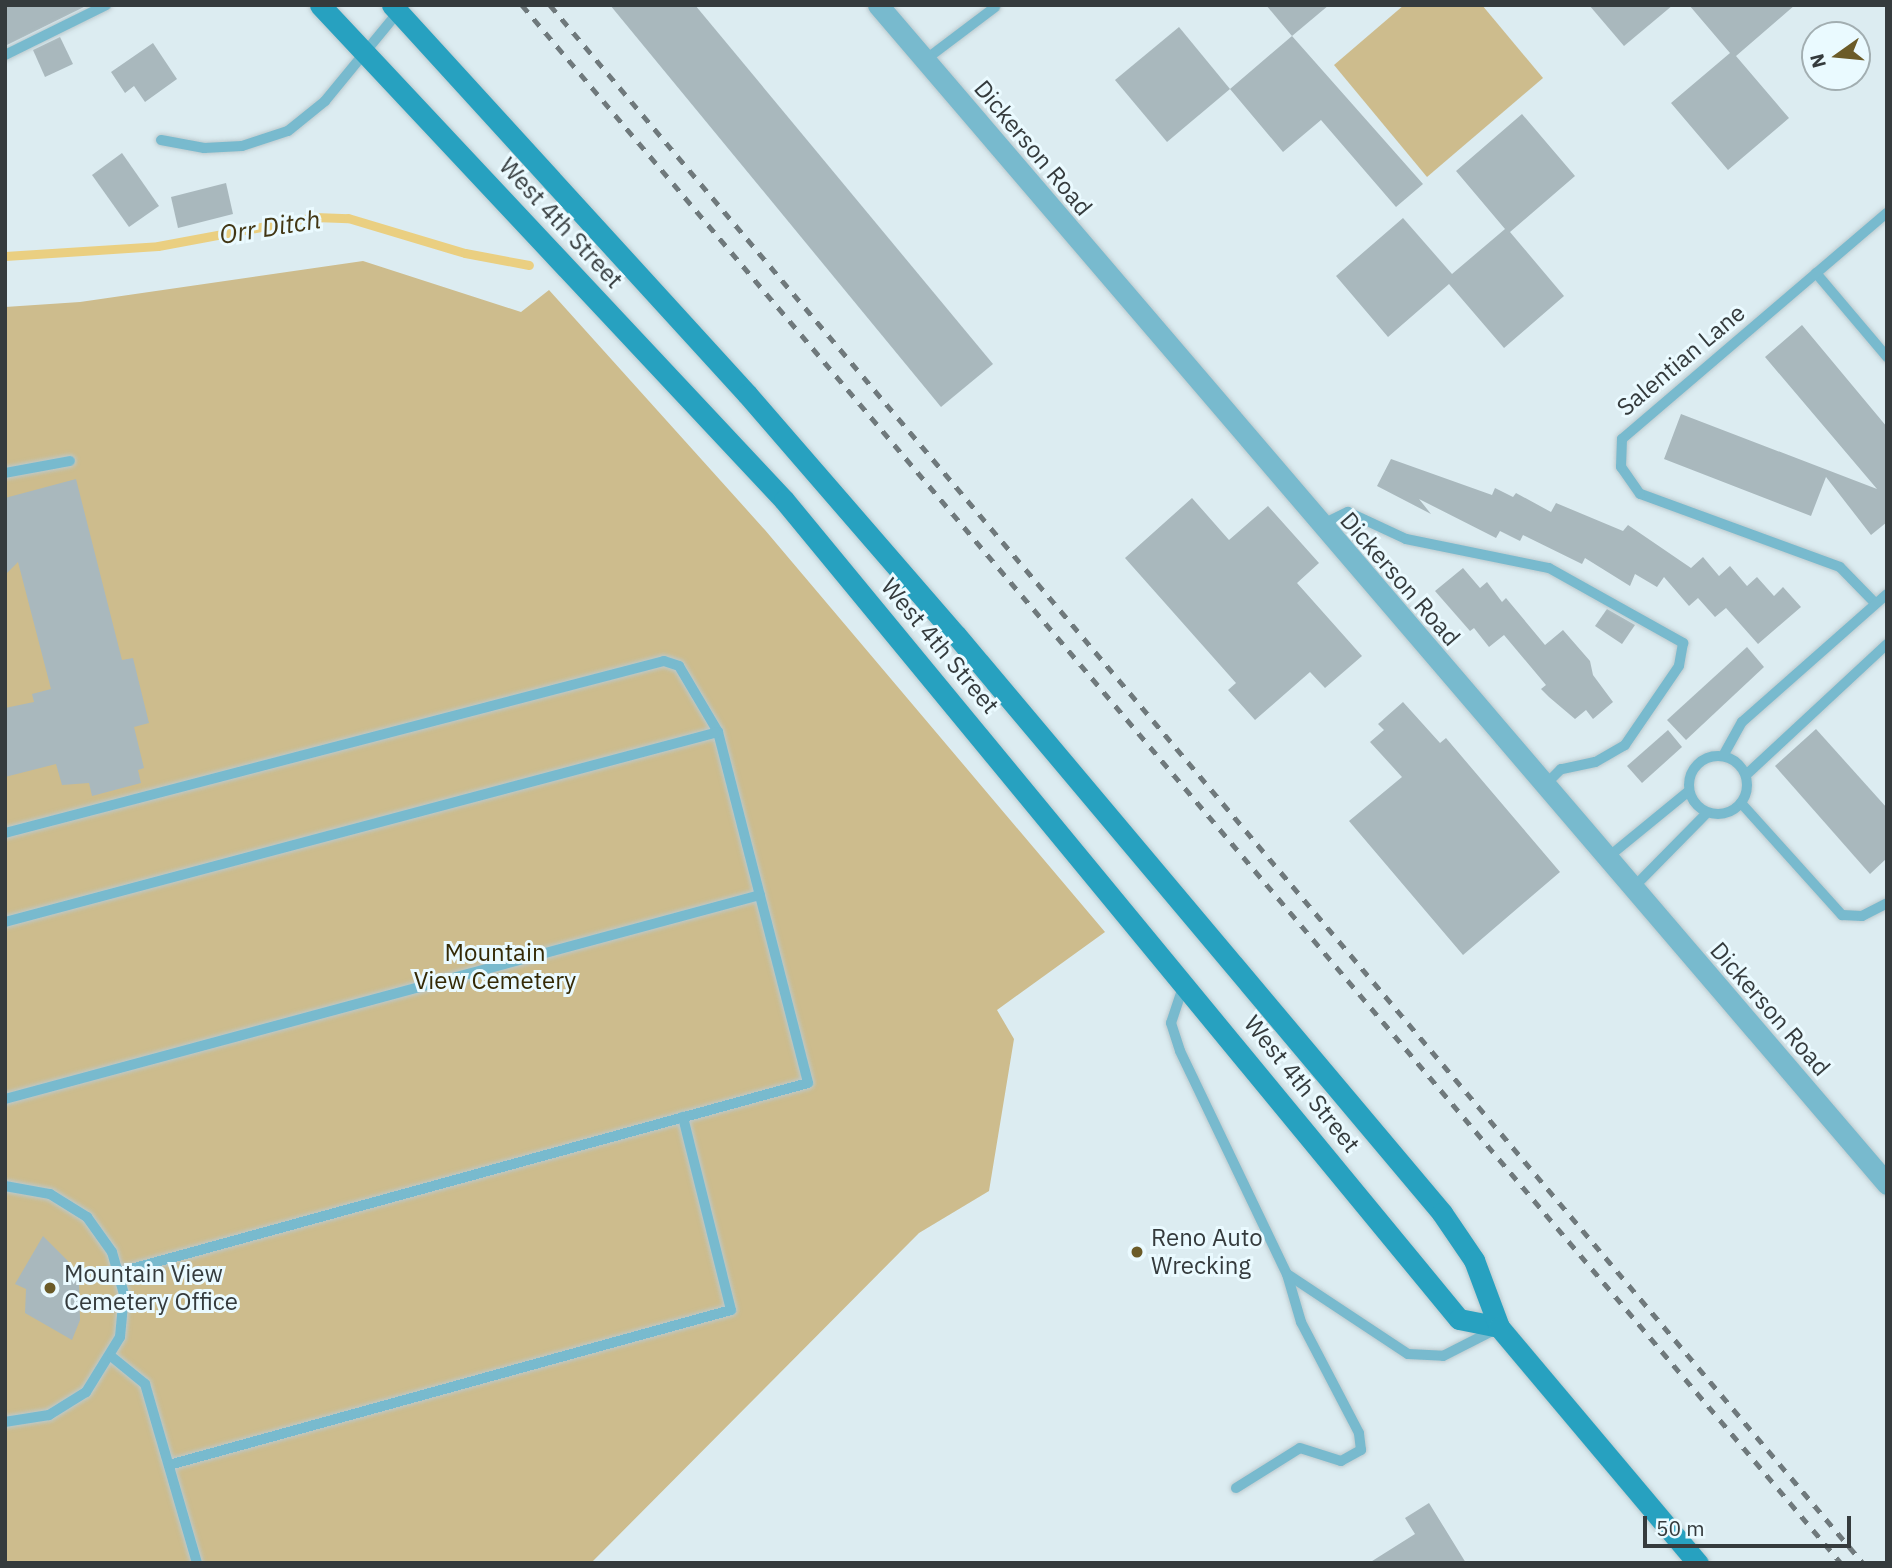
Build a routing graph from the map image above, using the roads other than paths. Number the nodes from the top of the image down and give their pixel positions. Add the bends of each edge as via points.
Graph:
1 (106, 5) edge
2 (320, 5) edge
3 (878, 5) edge
4 (995, 7) dead end
5 (395, 9) edge
6 (364, 51) junction
7 (5, 55) edge
8 (925, 60) junction
9 (161, 140) dead end
10 (1887, 213) edge
11 (1816, 273) junction
12 (1887, 357) edge
13 (70, 461) dead end
14 (5, 473) edge
15 (1320, 525) junction
16 (1887, 594) edge
17 (1875, 603) junction
18 (1887, 644) edge
19 (718, 732) junction
20 (1723, 756) junction
21 (1746, 775) junction
22 (1543, 787) junction
23 (1689, 791) junction
24 (1741, 803) junction
25 (1707, 813) junction
26 (5, 833) edge
27 (1605, 860) junction
28 (1632, 890) junction
29 (760, 895) junction
30 (1887, 903) edge
31 (5, 922) edge
32 (1185, 982) junction
33 (5, 1099) edge
34 (683, 1117) junction
35 (1887, 1184) edge
36 (5, 1186) edge
37 (120, 1272) junction
38 (1287, 1274) junction
39 (1499, 1327) junction
40 (112, 1357) junction
41 (5, 1422) edge
42 (169, 1465) junction
43 (1236, 1488) dead end
44 (197, 1563) edge
45 (1698, 1563) edge

1 - 7 lane
2 - 6 main road, West 4th Street
3 - 8 street, Dickerson Road
4 - 8 lane
5 - 6 lane
5 - 39 main road, West 4th Street via 893,561 1433,1202 1474,1260
6 - 9 lane via 325,101 266,141 204,148
6 - 32 main road, West 4th Street via 784,500
8 - 15 street, Dickerson Road
10 - 11 lane, Salentian Lane
11 - 12 lane
11 - 17 lane, Salentian Lane via 1622,439 1621,467 1640,494 1840,567
13 - 14 lane
15 - 22 street, Dickerson Road
15 - 22 lane via 1348,512 1406,539 1549,568 1683,643 1679,666 1625,745 1595,762 1561,769
16 - 17 lane
17 - 20 lane via 1742,722
18 - 21 lane
19 - 26 lane via 679,666 664,661
19 - 29 lane
19 - 31 lane
20 - 21 lane
20 - 23 lane via 1697,765
21 - 24 lane
22 - 27 street, Dickerson Road
23 - 25 lane
23 - 27 lane
24 - 25 lane via 1726,814
24 - 30 lane via 1842,915 1862,916
25 - 28 lane
27 - 28 street, Dickerson Road
28 - 35 street, Dickerson Road
29 - 33 lane
29 - 34 lane via 808,1083
32 - 38 lane via 1171,1023 1180,1051
32 - 39 main road, West 4th Street via 1459,1319
34 - 37 lane
34 - 42 lane via 731,1310
36 - 37 lane via 50,1195 87,1217
37 - 40 lane via 124,1316
38 - 39 lane via 1408,1354 1443,1356
38 - 43 lane via 1301,1322 1359,1433 1361,1450 1341,1461 1300,1448
39 - 45 main road, West 4th Street
40 - 41 lane via 69,1405 29,1421
40 - 42 lane via 145,1384
42 - 44 lane

